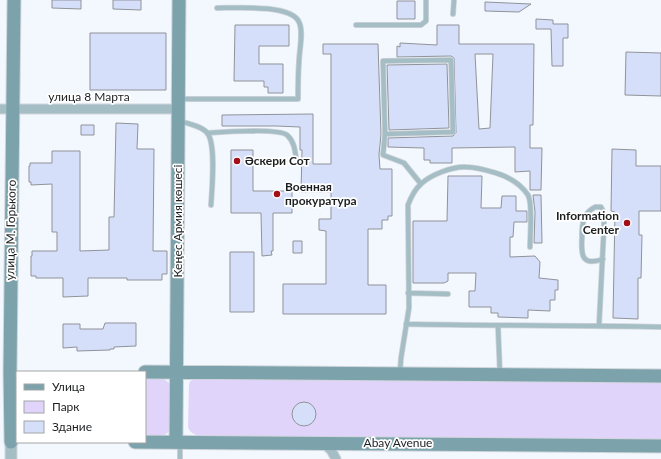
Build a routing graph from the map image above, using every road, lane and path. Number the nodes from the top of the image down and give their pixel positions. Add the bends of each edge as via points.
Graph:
1 (14, 0) edge
2 (179, 0) edge
3 (426, 0) edge
4 (454, 0) edge
5 (217, 8) dead end
6 (454, 14) dead end
7 (356, 25) dead end
8 (6, 109) edge
9 (178, 110) junction
10 (208, 133) junction
11 (385, 134) junction
12 (296, 158) dead end
13 (421, 184) junction
14 (211, 205) dead end
15 (530, 247) dead end
16 (603, 259) junction
17 (408, 293) junction
18 (448, 294) dead end
19 (406, 324) junction
20 (498, 326) junction
21 (599, 326) junction
22 (661, 327) edge
23 (9, 372) edge
24 (146, 372) edge
25 (177, 372) junction
26 (400, 374) junction
27 (500, 375) junction
28 (661, 376) edge
29 (9, 442) edge
30 (146, 442) edge
31 (178, 442) junction
32 (323, 443) junction
33 (661, 446) edge
34 (11, 459) edge
35 (180, 459) edge
36 (336, 459) edge

1 - 8 main road, улица М. Горького
2 - 9 main road, Кеңес Армия көшесі
3 - 7 lane via 426,20 422,26
4 - 6 lane
5 - 9 lane via 262,7 291,14 299,20 301,28 298,99
8 - 9 street, улица 8 Марта
8 - 23 main road, улица М. Горького
9 - 10 lane
9 - 25 main road, Кеңес Армия көшесі
10 - 12 lane via 229,131 286,134 292,141
10 - 14 lane via 212,164
11 - 11 lane via 383,61 451,60 453,132
11 - 13 lane via 383,155 404,163
13 - 15 lane via 449,169 465,167 486,170 518,183 529,197
13 - 17 lane via 408,205
16 - 16 lane via 604,217 600,207 595,207 587,213 583,223 581,252 589,261
16 - 21 lane
17 - 18 lane
17 - 19 lane
19 - 20 lane
19 - 26 lane
20 - 21 lane
20 - 27 lane
21 - 22 lane
23 - 29 main road, улица М. Горького
24 - 25 main road
25 - 26 main road
25 - 31 main road, Кеңес Армия көшесі
26 - 27 main road
27 - 28 main road
29 - 34 street, улица М. Горького
30 - 31 main road, Abay Avenue
31 - 32 main road, Abay Avenue
31 - 35 lane
32 - 33 main road, Abay Avenue
32 - 36 street

